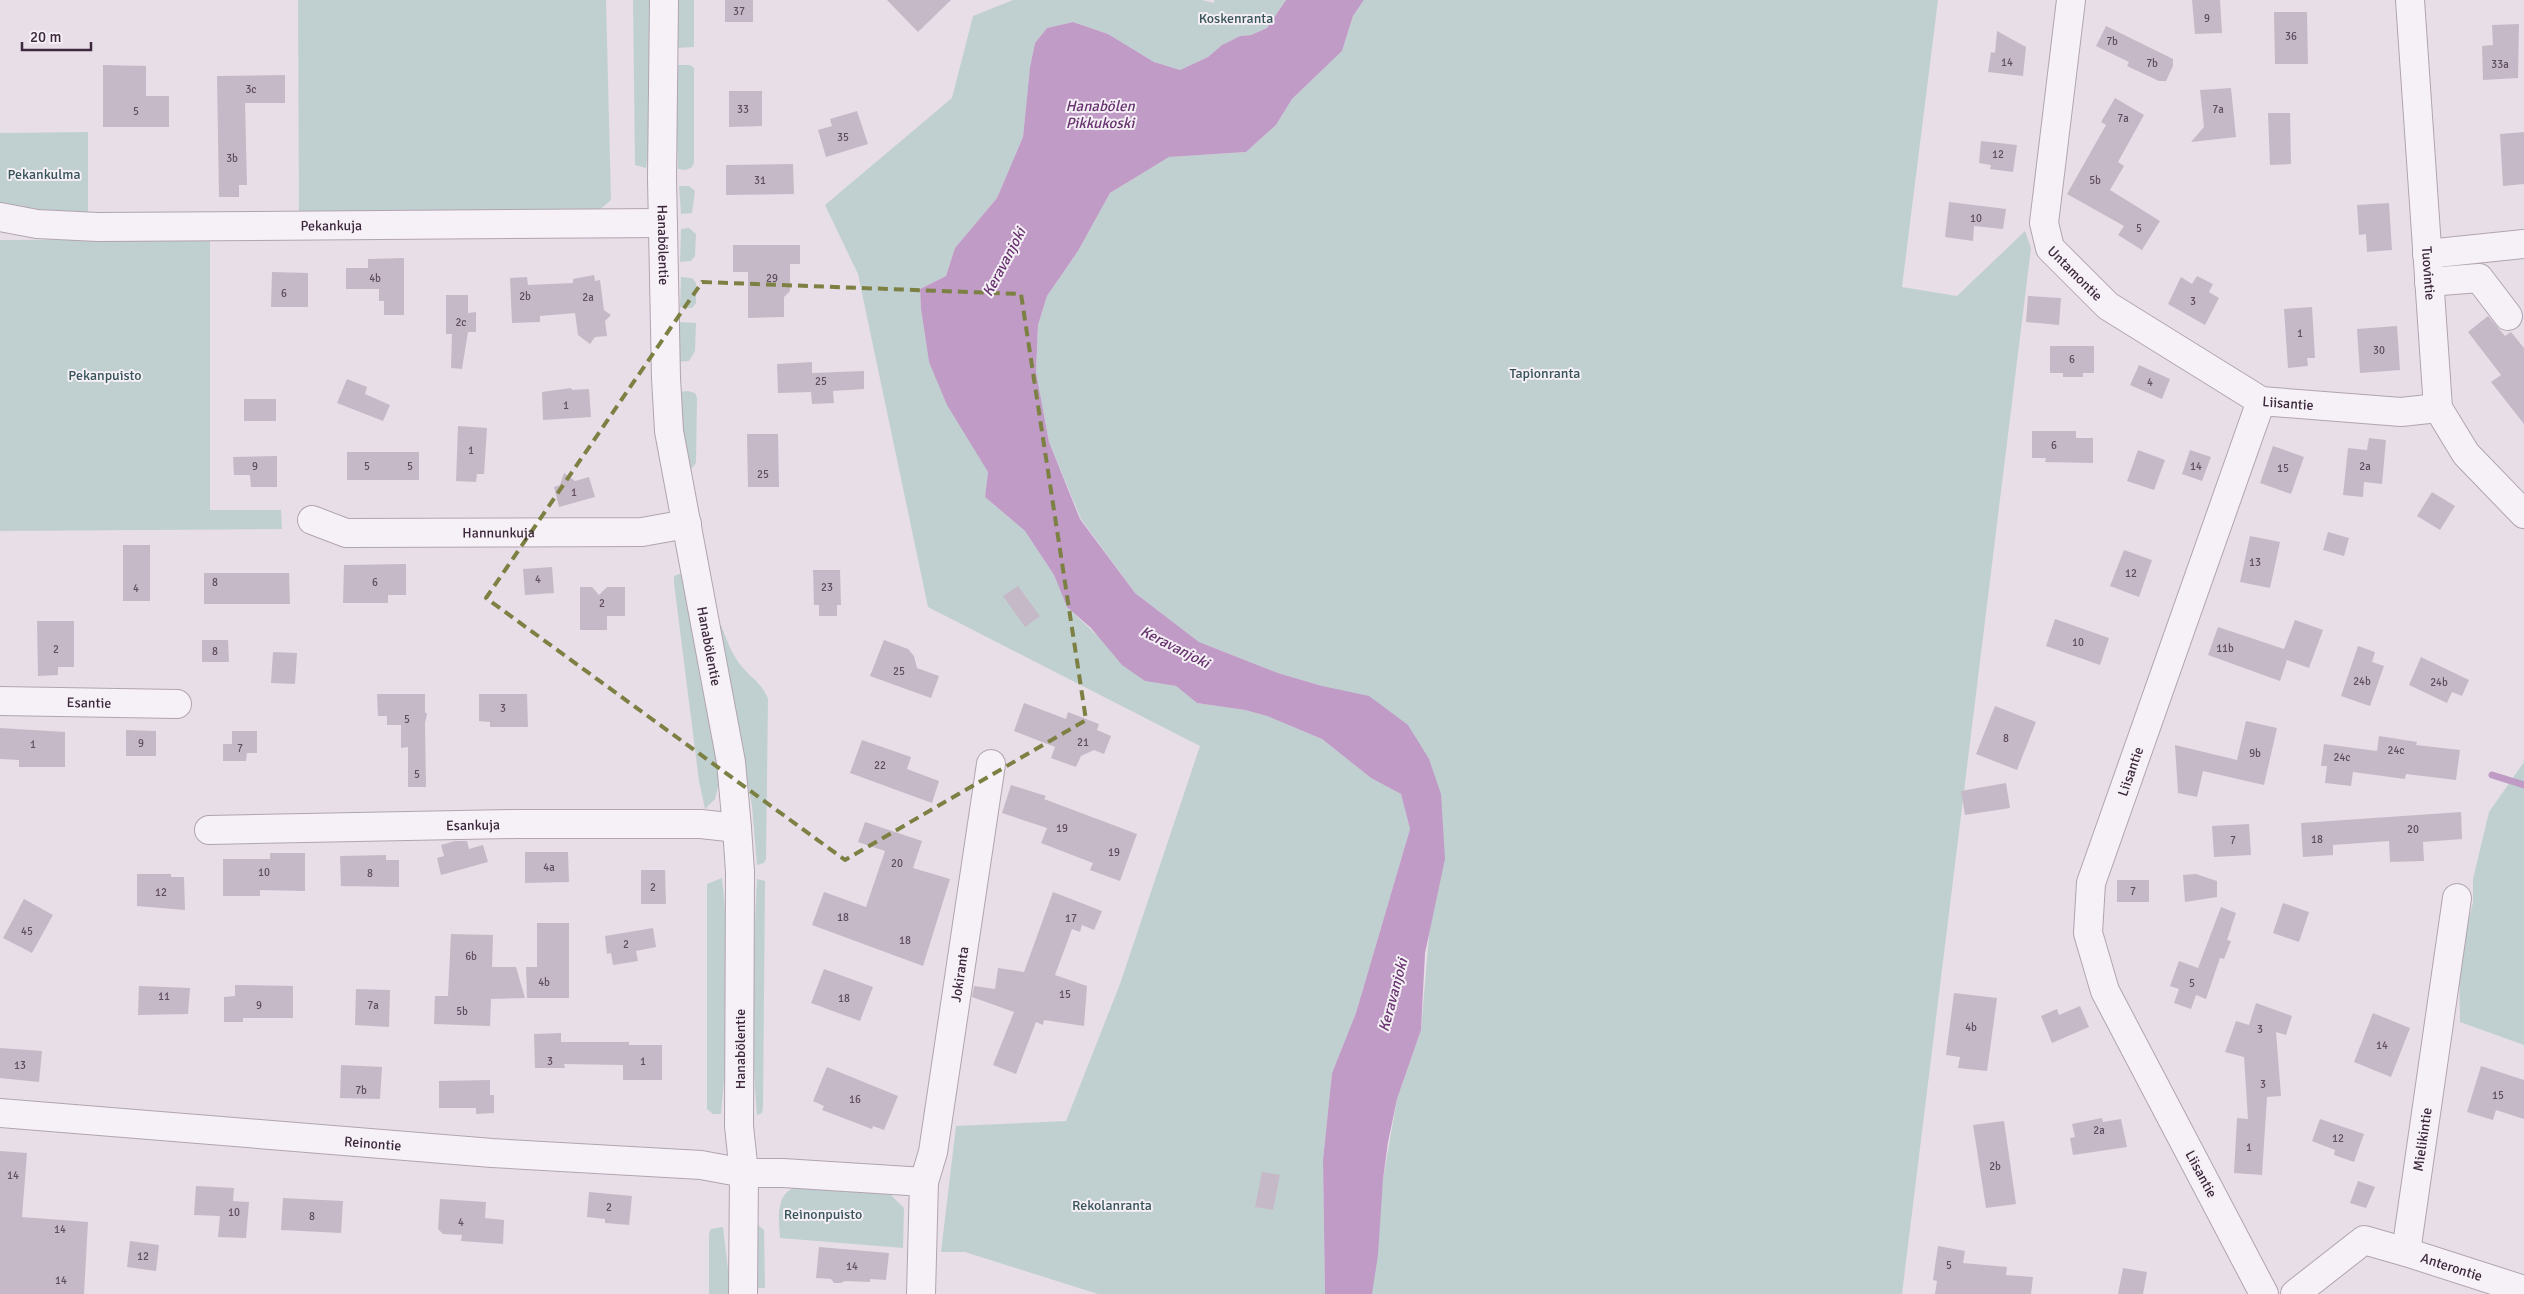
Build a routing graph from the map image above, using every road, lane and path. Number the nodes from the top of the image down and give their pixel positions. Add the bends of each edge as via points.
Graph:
1 (664, 0) edge
2 (2071, 0) edge
3 (2410, 0) edge
4 (0, 217) edge
5 (663, 223) junction
6 (2524, 244) edge
7 (2427, 254) junction
8 (2429, 282) junction
9 (2508, 316) dead end
10 (2261, 400) junction
11 (2438, 408) junction
12 (2524, 514) edge
13 (312, 520) dead end
14 (687, 524) junction
15 (0, 701) edge
16 (177, 704) dead end
17 (991, 764) dead end
18 (737, 828) junction
19 (209, 830) dead end
20 (2457, 898) dead end
21 (0, 1113) edge
22 (744, 1173) junction
23 (924, 1182) junction
24 (2406, 1252) junction
25 (2524, 1290) edge
26 (743, 1294) edge
27 (921, 1294) edge
28 (2264, 1294) edge
29 (2295, 1294) edge

1 - 5 street, Hanabölentie
2 - 10 street, Untamontie via 2044,223 2050,248 2108,306
3 - 7 street, Tuovintie
4 - 5 street, Pekankuja via 37,224 98,227
5 - 14 street, Hanabölentie via 670,431
6 - 7 street
7 - 8 street, Tuovintie
8 - 9 street via 2479,278
8 - 11 street, Tuovintie
10 - 11 street, Liisantie via 2401,412
10 - 28 street, Liisantie via 2091,883 2088,934 2105,991
11 - 12 street, Tuovintie via 2466,454
13 - 14 street, Hannunkuja via 346,533 642,532
14 - 18 street, Hanabölentie via 731,762
15 - 16 street, Esantie
17 - 23 street, Jokiranta via 933,1152
18 - 19 street, Esankuja via 700,824 516,824
18 - 22 street, Hanabölentie via 740,872 740,1126
20 - 24 street, Mielikintie
21 - 22 street, Reinontie via 492,1153 701,1165
22 - 23 street
22 - 26 street, Hanabölentie
23 - 27 street, Jokiranta
24 - 25 street, Anterontie
24 - 29 street via 2364,1240

